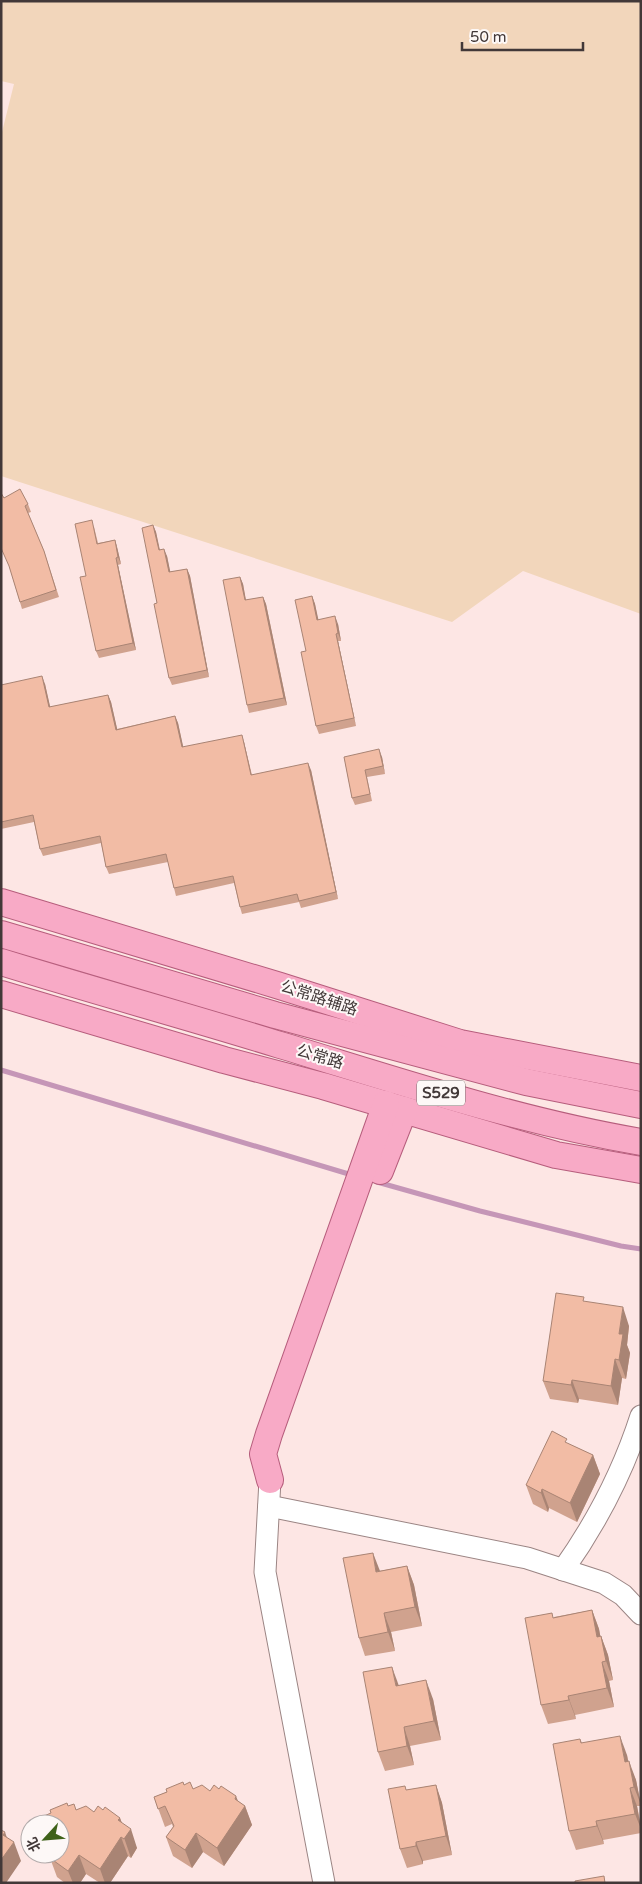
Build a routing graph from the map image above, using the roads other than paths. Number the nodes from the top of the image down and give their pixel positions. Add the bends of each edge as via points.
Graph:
1 (1, 902) edge
2 (1, 934) edge
3 (1, 962) edge
4 (1, 994) edge
5 (244, 1034) junction
6 (460, 1043) junction
7 (386, 1044) junction
8 (641, 1078) edge
9 (323, 1086) junction
10 (641, 1105) edge
11 (395, 1107) junction
12 (641, 1142) edge
13 (641, 1170) edge
14 (641, 1416) edge
15 (270, 1480) joint
16 (269, 1506) junction
17 (563, 1570) junction
18 (640, 1611) edge
19 (324, 1883) edge

1 - 6 main road, 公常路辅路
2 - 7 main road, 公常路 / S529 via 274,1015
3 - 5 main road, 公常路 / S529
4 - 9 main road
5 - 9 main road
5 - 12 main road, 公常路 / S529 via 492,1108
6 - 7 main road
6 - 8 main road, 公常路辅路
7 - 10 main road, 公常路 / S529 via 526,1082
9 - 11 main road
11 - 13 main road via 556,1155
11 - 15 main road via 268,1434 264,1454
14 - 17 street via 611,1493
15 - 16 street
16 - 17 street via 527,1558
16 - 19 street via 265,1572
17 - 18 street via 604,1583

